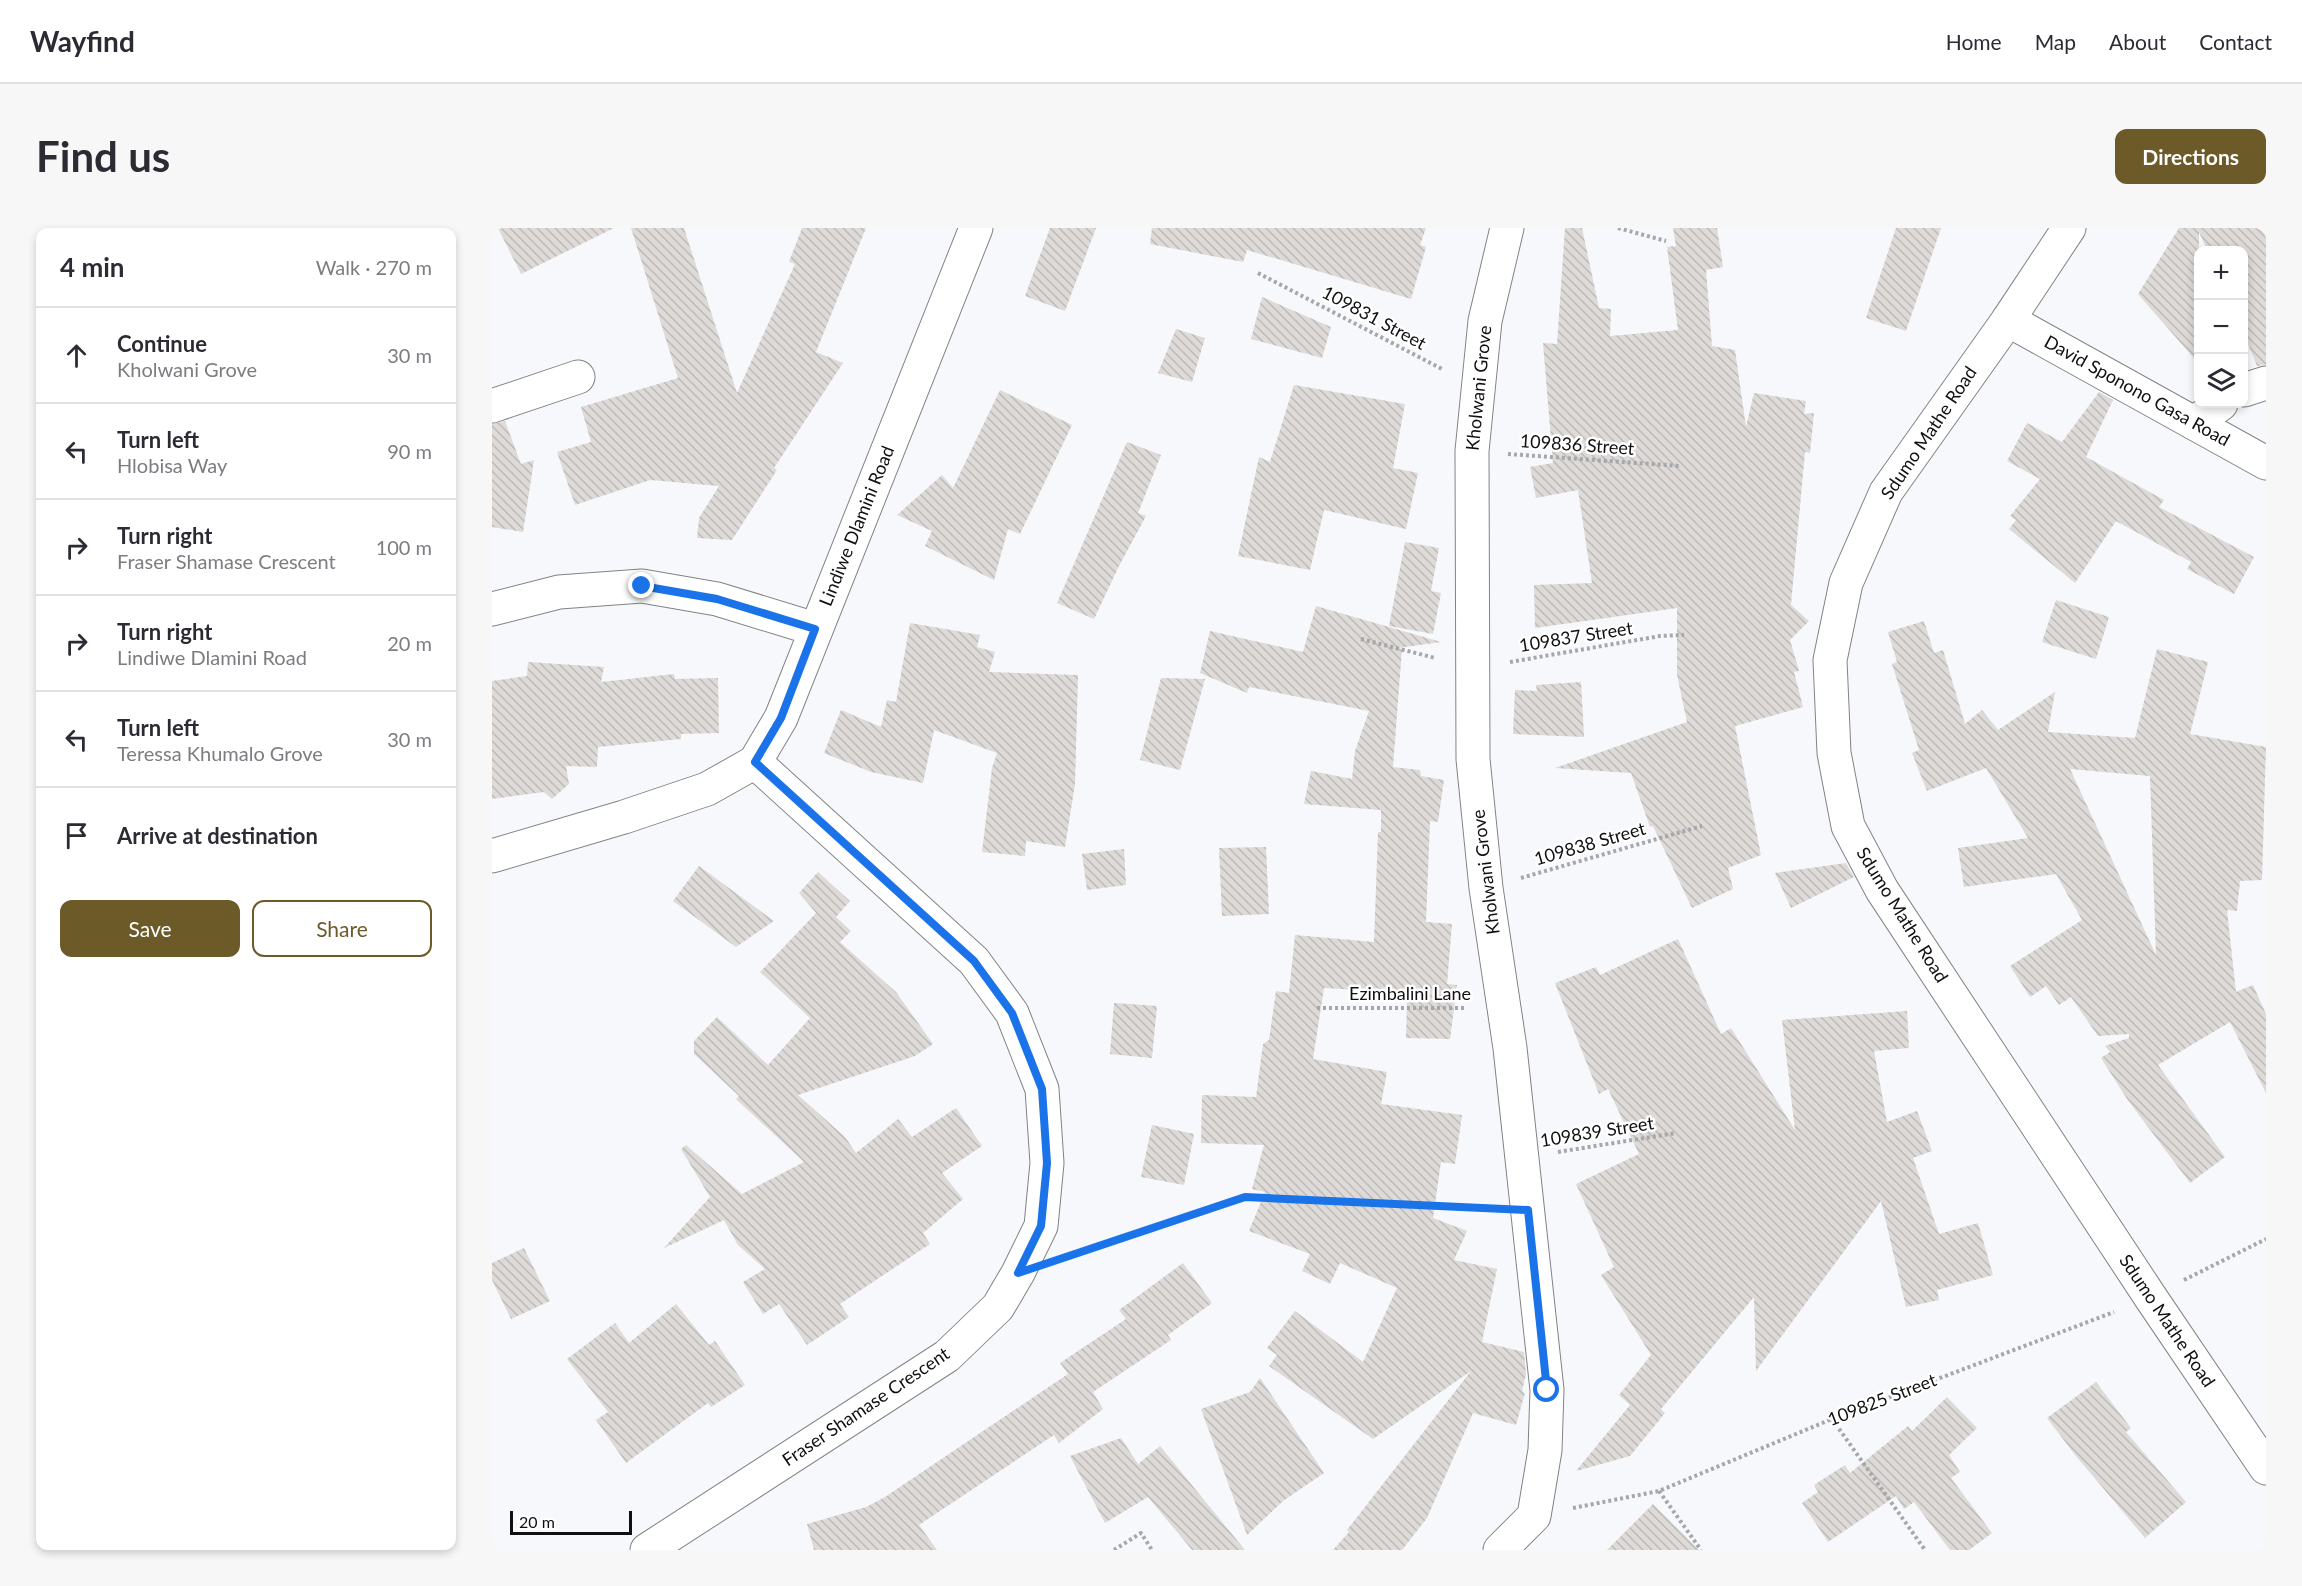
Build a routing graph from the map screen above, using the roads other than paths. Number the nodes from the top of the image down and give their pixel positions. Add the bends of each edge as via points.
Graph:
1 (976, 228) edge
2 (1507, 228) edge
3 (2069, 228) edge
4 (2008, 320) junction
5 (578, 377) dead end
6 (2266, 383) edge
7 (2248, 389) edge
8 (492, 406) edge
9 (2215, 408) edge
10 (2194, 423) junction
11 (2266, 463) edge
12 (492, 609) edge
13 (815, 629) junction
14 (755, 762) junction
15 (492, 856) edge
16 (2266, 1468) edge
17 (647, 1550) edge
18 (1500, 1550) edge

1 - 13 street, Lindiwe Dlamini Road
2 - 18 street, Kholwani Grove via 1485,321 1472,451 1473,759 1547,1390 1545,1450 1534,1516
3 - 4 street, Sdumo Mathe Road
4 - 10 street, David Sponono Gasa Road
4 - 16 street, Sdumo Mathe Road via 1886,492 1846,583 1830,660 1834,753 1848,826 1882,890
5 - 8 street
6 - 7 street
9 - 10 street
10 - 11 street, David Sponono Gasa Road
12 - 13 street via 559,592 642,586 717,599
13 - 14 street, Lindiwe Dlamini Road via 781,718
14 - 15 street via 707,789
14 - 17 street, Fraser Shamase Crescent via 974,961 1012,1013 1042,1089 1047,1163 1041,1226 998,1306 947,1356

